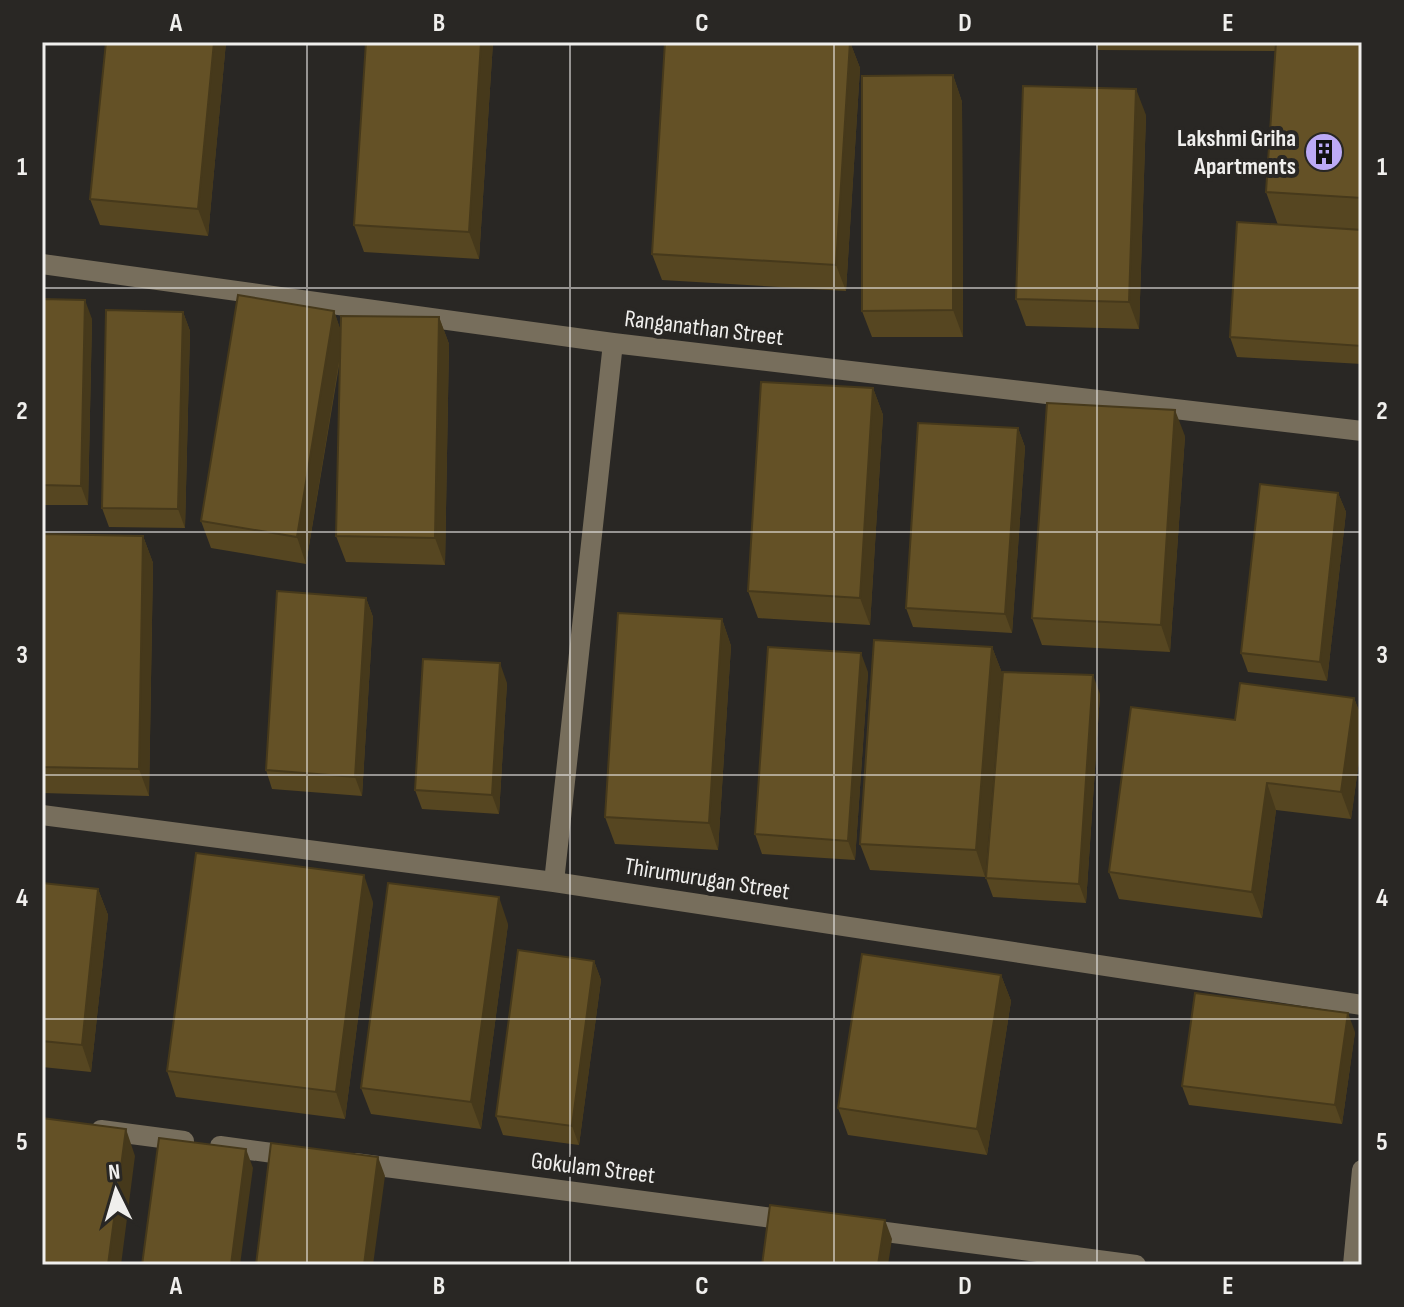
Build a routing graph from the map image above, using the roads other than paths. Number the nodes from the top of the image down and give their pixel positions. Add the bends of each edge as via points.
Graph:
1 (42, 264) edge
2 (613, 343) junction
3 (1362, 431) edge
4 (42, 815) edge
5 (554, 882) junction
6 (1362, 1005) edge
7 (74, 1127) edge
8 (1362, 1170) edge
9 (819, 1224) edge
10 (851, 1228) edge
11 (1136, 1265) edge
12 (1353, 1265) edge

1 - 2 street, Ranganathan Street
2 - 3 street, Ranganathan Street
2 - 5 street
4 - 5 street, Thirumurugan Street
5 - 6 street, Thirumurugan Street
7 - 9 street, Gokulam Street
8 - 12 street
10 - 11 street

